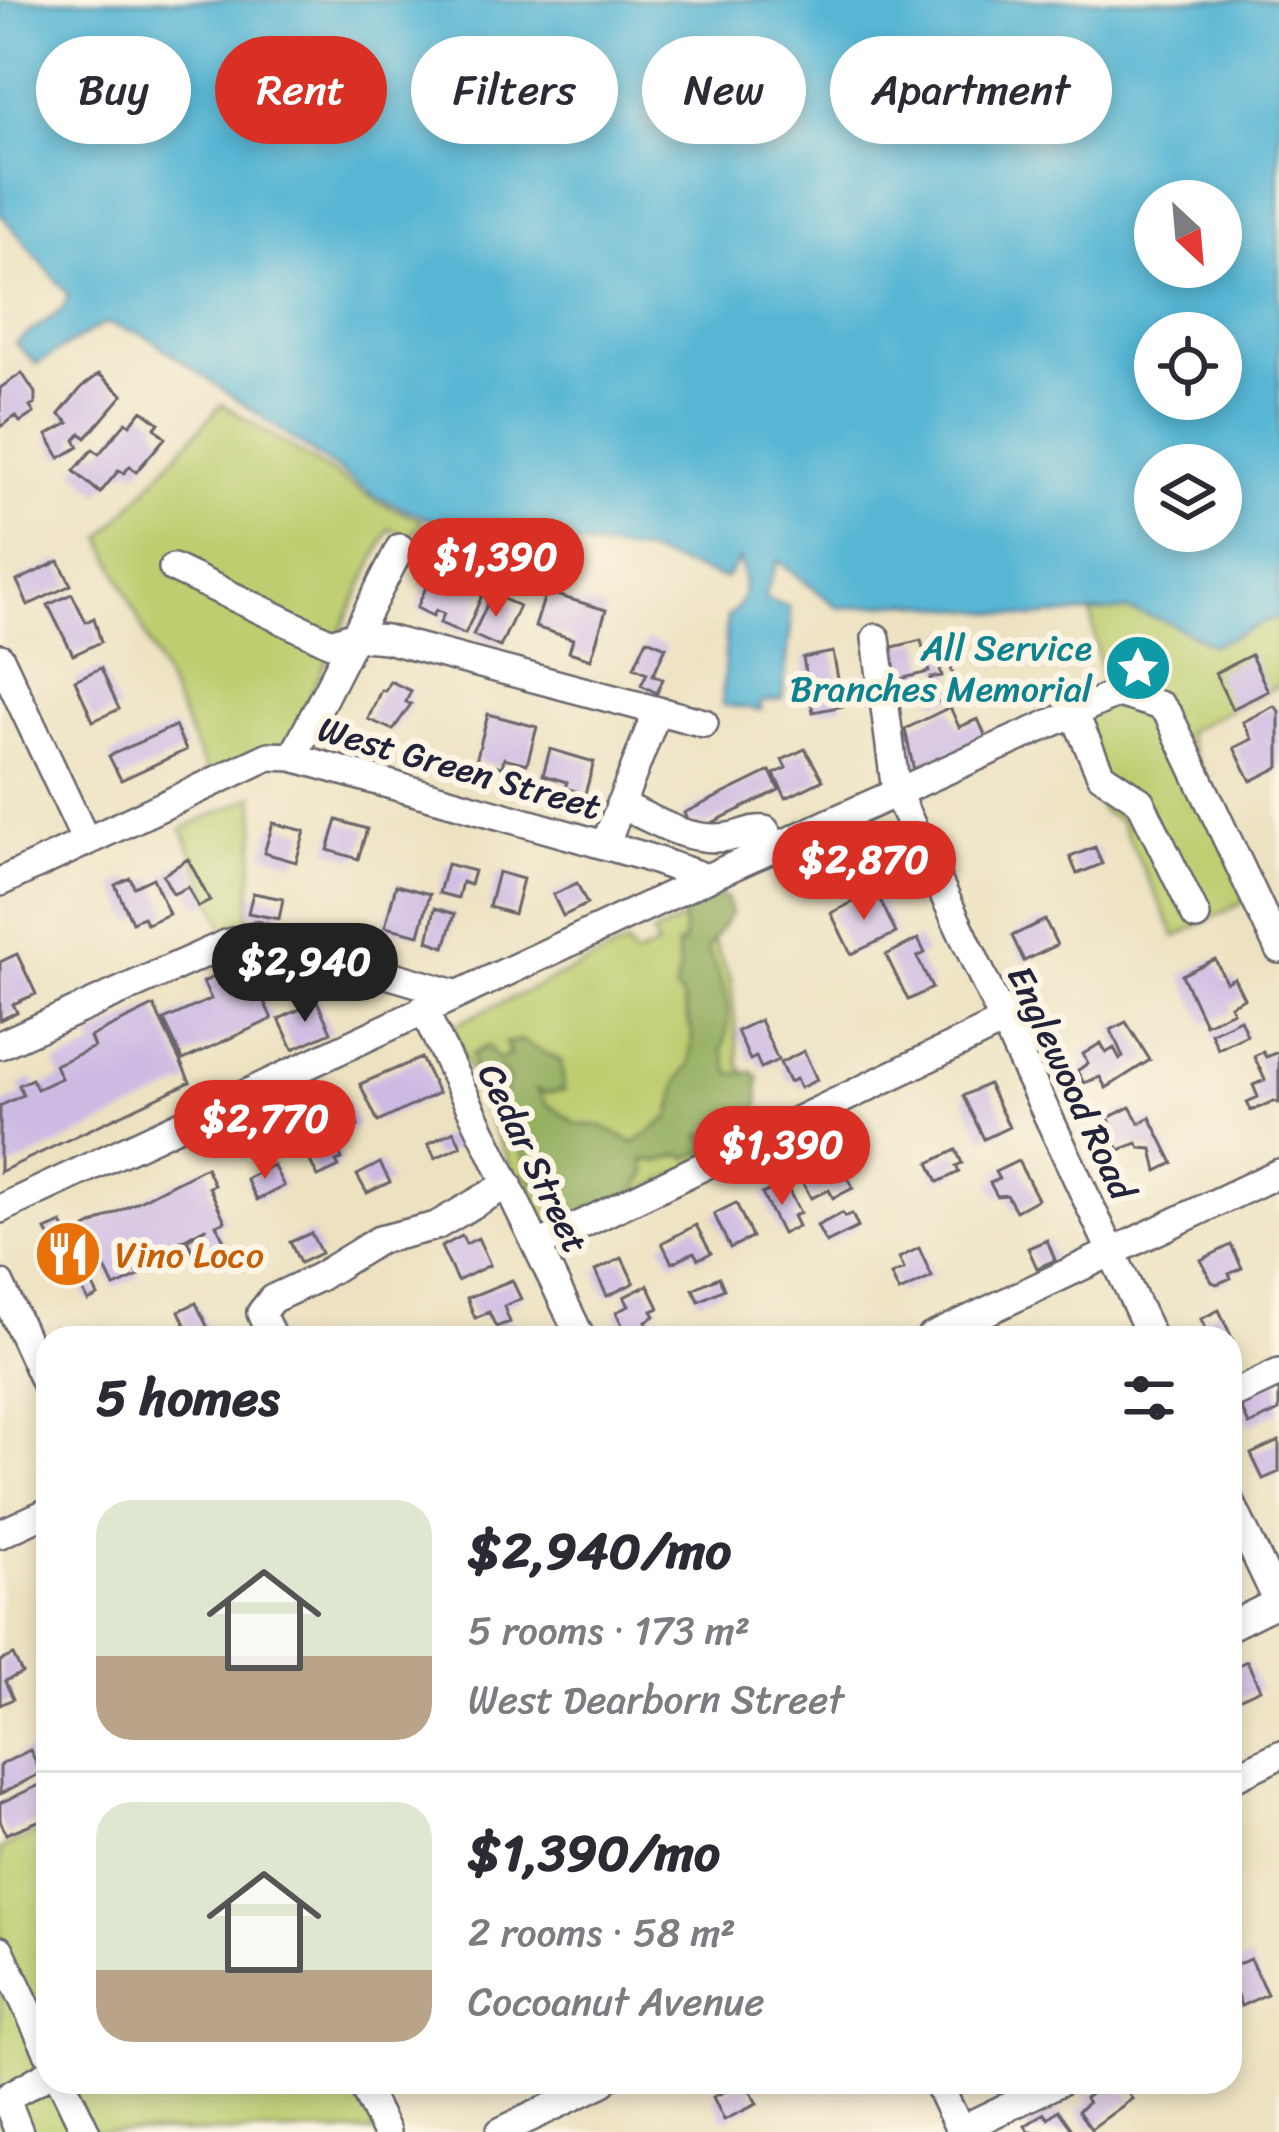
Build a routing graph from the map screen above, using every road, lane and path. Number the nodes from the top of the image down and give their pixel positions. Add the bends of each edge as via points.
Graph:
1 (400, 548) dead end
2 (173, 568) dead end
3 (352, 636) junction
4 (876, 638) dead end
5 (0, 658) edge
6 (657, 711) junction
7 (1074, 713) junction
8 (704, 723) dead end
9 (293, 757) junction
10 (896, 792) junction
11 (620, 804) junction
12 (86, 841) junction
13 (605, 845) junction
14 (775, 847) junction
15 (706, 878) junction
16 (0, 882) edge
17 (1196, 916) dead end
18 (1279, 949) edge
19 (455, 994) junction
20 (423, 1009) junction
21 (1005, 1021) junction
22 (0, 1045) edge
23 (1279, 1173) edge
24 (508, 1184) junction
25 (0, 1209) edge
26 (537, 1246) junction
27 (1112, 1253) junction
28 (0, 1284) edge
29 (267, 1326) edge
30 (575, 1326) edge
31 (956, 1326) edge
32 (1146, 1326) edge
33 (36, 1363) edge
34 (1279, 1373) edge
35 (1242, 1390) edge
36 (1242, 1516) edge
37 (36, 1518) edge
38 (0, 1534) edge
39 (1267, 1548) edge
40 (1278, 1603) edge
41 (1242, 1620) edge
42 (1279, 1755) edge
43 (1242, 1773) edge
44 (0, 1950) edge
45 (36, 2026) edge
46 (36, 2081) edge
47 (68, 2094) edge
48 (368, 2094) edge
49 (578, 2094) edge
50 (943, 2094) edge
51 (1035, 2094) edge
52 (960, 2131) edge
53 (19, 2132) edge
54 (86, 2132) edge
55 (386, 2132) edge
56 (500, 2132) edge

1 - 3 street
2 - 3 street via 331,643
3 - 6 street
3 - 9 street
4 - 10 street, Englewood Road
5 - 12 street
6 - 8 street
6 - 11 street
7 - 10 street
7 - 17 street via 1101,775 1140,801
7 - 18 street via 1118,693 1161,706
9 - 12 street, West Green Street via 269,756
9 - 13 street, West Green Street
10 - 14 street
10 - 21 street, Englewood Road
11 - 13 street
11 - 14 street via 686,835 765,830
12 - 16 street, West Green Street
13 - 15 street, West Green Street
14 - 15 street
15 - 19 street
19 - 20 street
19 - 22 street via 257,936
20 - 24 street, Cedar Street
20 - 25 street
21 - 26 street
21 - 27 street, Englewood Road
23 - 27 street
24 - 26 street, Cedar Street
24 - 29 street via 436,1226 379,1240 272,1299 261,1313
26 - 30 street, Cedar Street
27 - 31 street
27 - 32 street, Englewood Road
28 - 33 street
34 - 35 street
36 - 39 street
37 - 38 street
39 - 40 street
40 - 41 street
42 - 43 street
44 - 45 street
46 - 53 street via 9,2096
47 - 54 street
48 - 55 street
49 - 56 street
50 - 52 street
51 - 52 street

